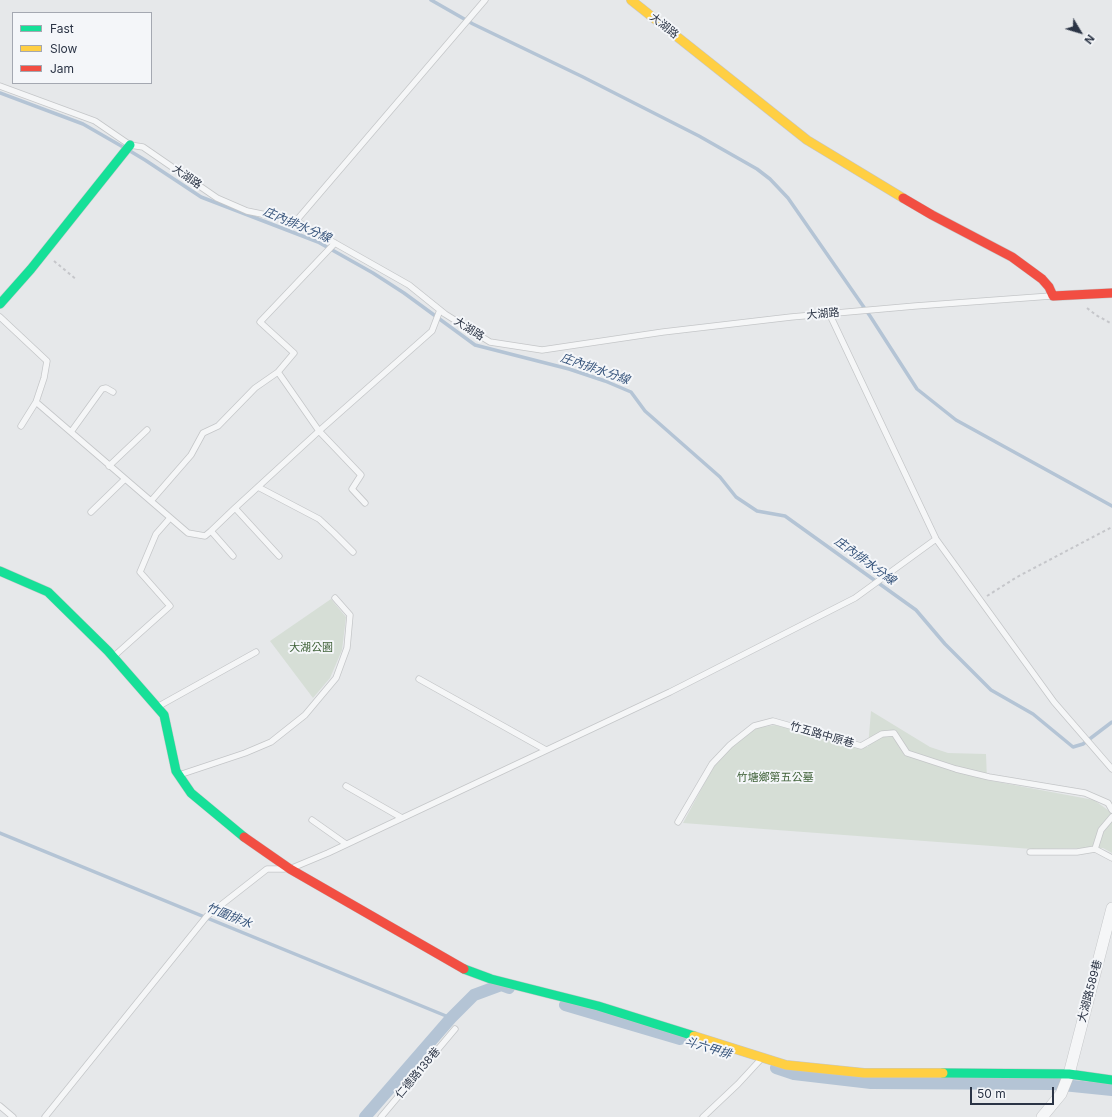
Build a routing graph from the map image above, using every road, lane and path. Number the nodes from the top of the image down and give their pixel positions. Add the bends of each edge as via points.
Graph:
1 (485, 0) edge
2 (631, 0) edge
3 (0, 86) edge
4 (130, 145) junction
5 (296, 221) junction
6 (335, 243) junction
7 (44, 253) junction
8 (77, 280) dead end
9 (1112, 293) edge
10 (1053, 296) junction
11 (0, 304) edge
12 (1086, 307) dead end
13 (440, 310) junction
14 (829, 313) junction
15 (0, 317) edge
16 (1112, 324) edge
17 (278, 372) junction
18 (114, 392) dead end
19 (36, 402) junction
20 (21, 426) dead end
21 (147, 430) dead end
22 (318, 431) junction
23 (70, 432) junction
24 (109, 466) junction
25 (125, 479) junction
26 (258, 486) junction
27 (151, 502) junction
28 (365, 503) dead end
29 (235, 508) junction
30 (91, 512) dead end
31 (170, 518) junction
32 (1112, 528) edge
33 (211, 531) junction
34 (936, 539) junction
35 (353, 552) dead end
36 (233, 556) dead end
37 (278, 556) dead end
38 (0, 571) edge
39 (335, 598) dead end
40 (980, 600) junction
41 (256, 652) dead end
42 (113, 657) junction
43 (419, 680) dead end
44 (157, 707) junction
45 (546, 750) junction
46 (1112, 769) edge
47 (179, 775) junction
48 (346, 786) dead end
49 (1112, 810) edge
50 (1112, 817) edge
51 (402, 818) junction
52 (312, 820) dead end
53 (678, 822) dead end
54 (346, 844) junction
55 (1094, 849) junction
56 (1030, 852) dead end
57 (1112, 858) edge
58 (290, 869) junction
59 (1112, 908) edge
60 (455, 1029) dead end
61 (762, 1058) junction
62 (1069, 1074) junction
63 (1112, 1080) edge
64 (0, 1106) edge
65 (13, 1117) edge
66 (45, 1117) edge
67 (381, 1117) edge
68 (703, 1117) edge
69 (1042, 1117) edge

1 - 5 lane
2 - 10 street, 大湖路 via 807,140 932,215 1012,257 1042,279
3 - 4 lane, 大湖路 via 95,121
4 - 5 lane, 大湖路 via 142,147 217,198 247,211
4 - 7 street
5 - 6 lane, 大湖路
6 - 13 lane, 大湖路 via 409,285
6 - 17 lane via 260,322 294,353
7 - 8 path
7 - 11 street
9 - 10 street
10 - 14 lane, 大湖路
12 - 16 path
13 - 14 lane, 大湖路 via 490,342 542,350 663,332
13 - 22 lane via 432,331
14 - 34 lane
15 - 19 lane via 47,361
17 - 22 lane
17 - 27 lane via 255,388 218,426 203,432 191,456
18 - 23 lane via 102,389
19 - 20 lane
19 - 23 lane
21 - 24 lane
22 - 26 lane
22 - 28 lane via 361,475 352,489
23 - 24 lane
24 - 25 lane
25 - 27 lane
25 - 30 lane
26 - 29 lane
26 - 35 lane via 318,519
27 - 31 lane
29 - 33 lane
29 - 37 lane
31 - 33 lane via 188,533 205,536
31 - 42 lane via 156,534 140,572 170,606
32 - 40 path via 1017,577
33 - 36 lane
34 - 40 lane
34 - 45 lane via 855,598 670,692
38 - 42 street via 48,592
39 - 47 lane via 350,615 347,648 336,678 305,715 271,742
40 - 46 lane via 1054,702
41 - 44 lane
42 - 44 street
43 - 45 lane
44 - 47 street via 164,715
45 - 51 lane
47 - 58 street via 191,793 242,836
48 - 51 lane
49 - 53 lane, 竹五路中原巷 via 1108,804 1085,793 989,778 907,753 894,733 882,734 861,746 774,721 754,726 730,745 712,764
50 - 55 lane via 1101,830
51 - 54 lane
52 - 54 lane
54 - 58 lane
55 - 56 lane via 1077,852
55 - 57 lane
58 - 61 street via 462,968 491,979 598,1006
58 - 66 lane via 267,869 207,916
59 - 62 street, 大湖路589巷
60 - 67 lane, 仁德路138巷
61 - 62 street via 786,1065 864,1073
61 - 68 lane
62 - 63 street
62 - 69 street, 大湖路589巷 via 1061,1094
64 - 65 lane

